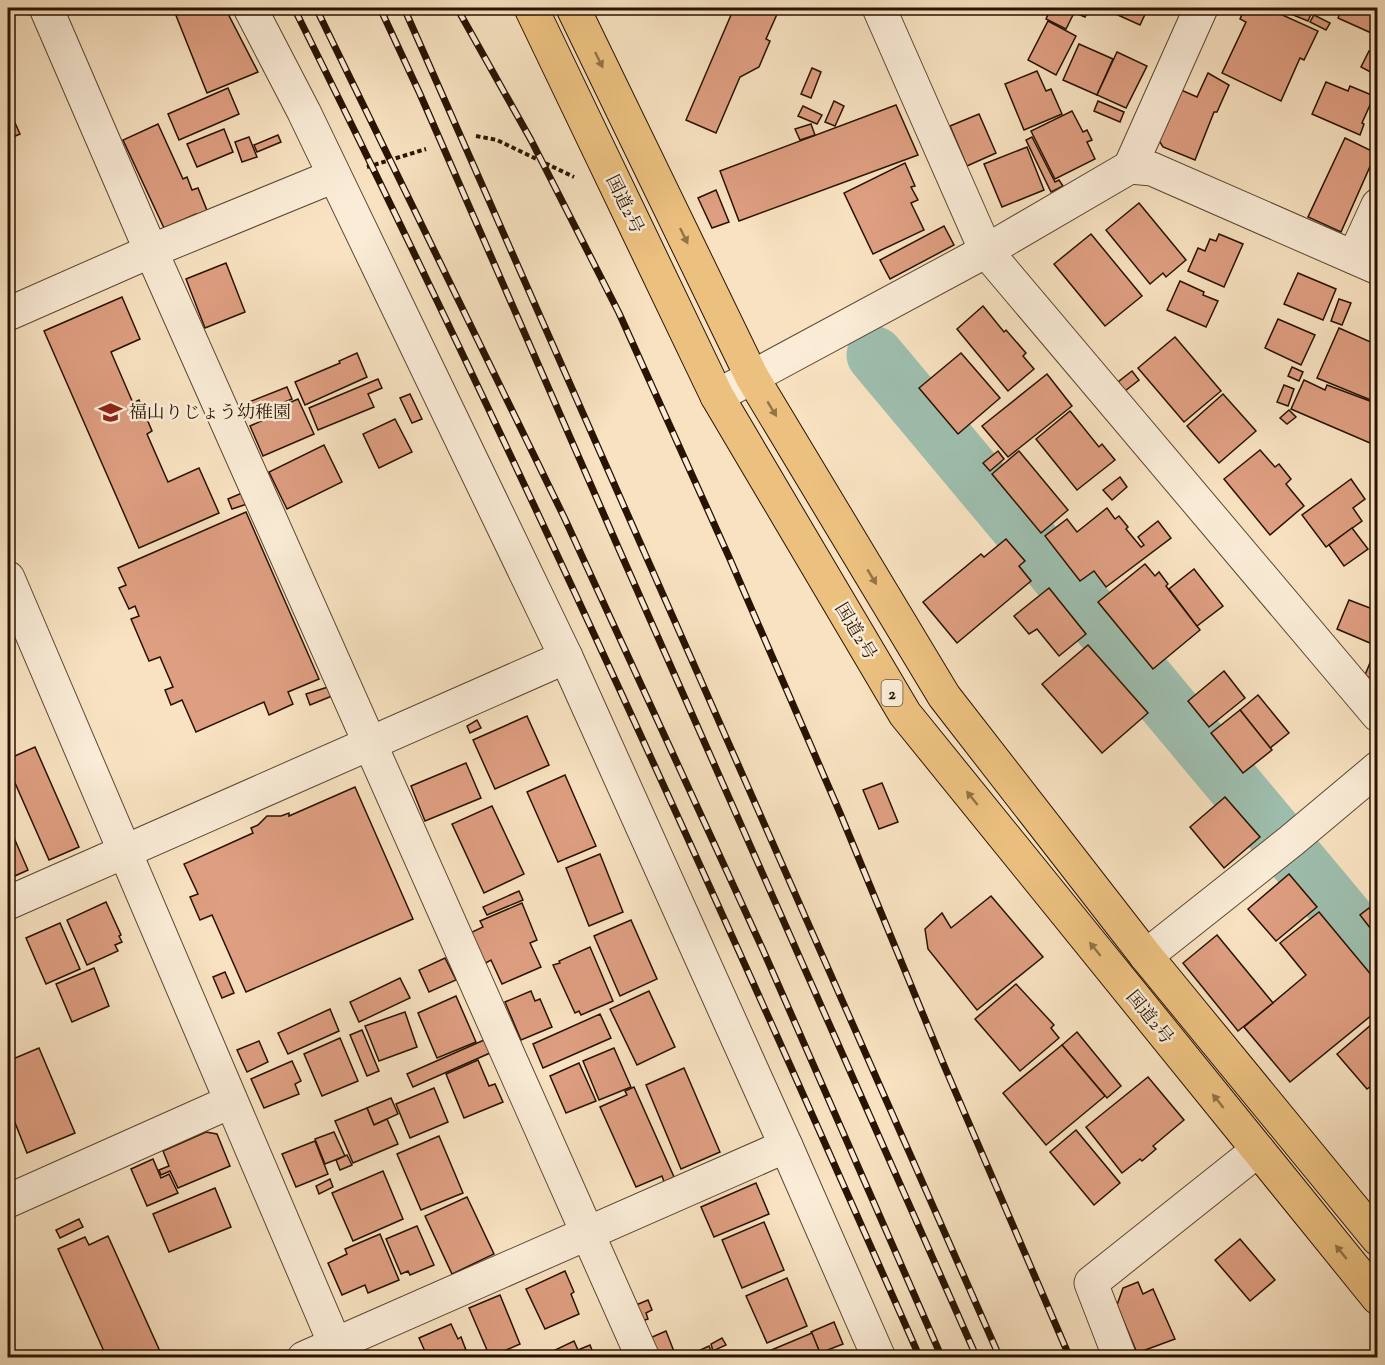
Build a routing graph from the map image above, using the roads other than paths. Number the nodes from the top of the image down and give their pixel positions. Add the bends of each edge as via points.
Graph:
1 (46, 8) edge
2 (250, 8) edge
3 (531, 8) edge
4 (573, 8) edge
5 (1201, 8) edge
6 (888, 14) edge
7 (1130, 167) junction
8 (334, 176) junction
9 (1377, 205) edge
10 (151, 251) junction
11 (986, 251) junction
12 (1366, 262) edge
13 (8, 314) edge
14 (752, 377) junction
15 (717, 396) junction
16 (10, 593) edge
17 (566, 657) junction
18 (1377, 715) edge
19 (371, 744) junction
20 (1377, 768) edge
21 (125, 850) junction
22 (8, 903) edge
23 (1146, 956) junction
24 (230, 1102) junction
25 (786, 1146) junction
26 (1258, 1150) junction
27 (8, 1201) edge
28 (589, 1234) junction
29 (1377, 1239) edge
30 (1377, 1298) edge
31 (338, 1351) edge
32 (304, 1358) edge
33 (643, 1358) edge
34 (879, 1358) edge
35 (1120, 1358) edge

1 - 10 street
2 - 8 street
3 - 15 highway, 国道2号 / 2
4 -> 14 highway, 国道2号
5 - 7 street
6 - 11 street
7 - 11 street
7 - 12 street via 1152,169
8 - 10 street
8 - 17 street
9 - 12 street
10 - 13 street
10 - 19 street
11 - 14 street
11 - 18 street
14 - 15 street
14 -> 23 highway, 国道2号 via 944,696
26 -> 15 highway, 国道2号 / 2 via 905,714
16 - 21 street
17 - 19 street
17 - 25 street
19 - 21 street
19 - 28 street
20 - 23 street
21 - 22 street
21 - 24 street
23 - 29 highway, 国道2号
24 - 27 street
24 - 31 street
25 - 28 street
25 - 34 street
30 -> 26 highway, 国道2号 / 2
26 - 35 street via 1091,1283
28 - 31 street
28 - 33 street
31 - 32 street

